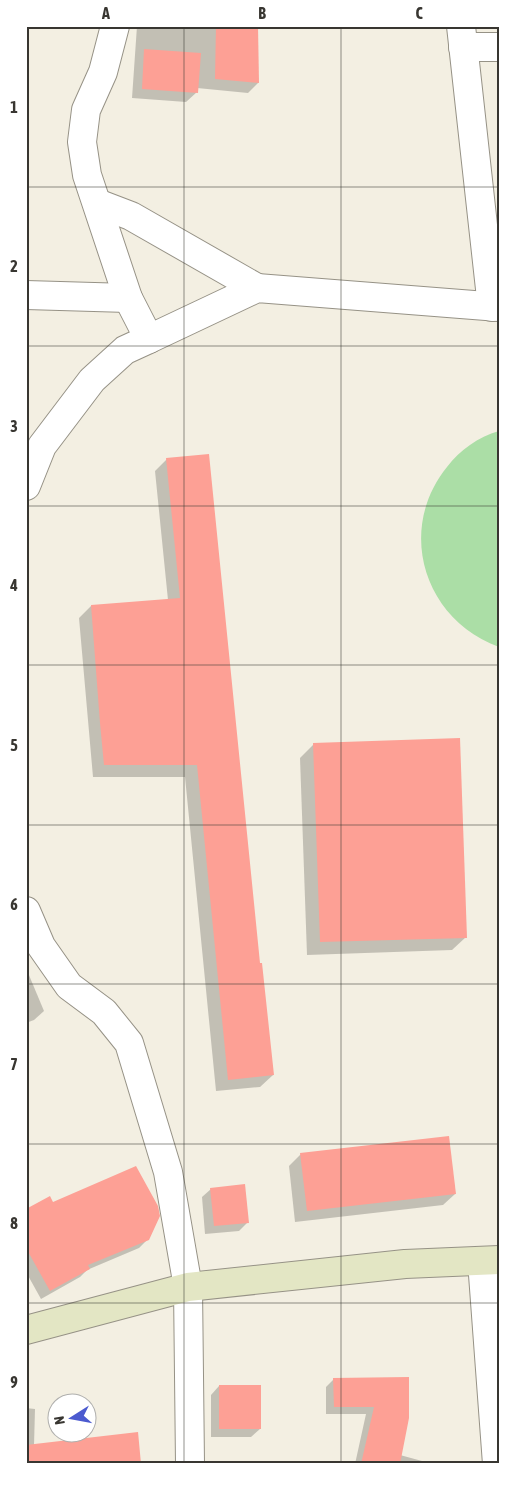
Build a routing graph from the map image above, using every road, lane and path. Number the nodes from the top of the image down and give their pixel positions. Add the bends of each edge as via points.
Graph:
1 (115, 26) edge
2 (462, 37) edge
3 (499, 47) edge
4 (97, 203) junction
5 (257, 288) junction
6 (26, 295) edge
7 (128, 298) junction
8 (495, 307) edge
9 (149, 339) junction
10 (26, 486) edge
11 (26, 911) edge
12 (490, 1260) edge
13 (188, 1287) junction
14 (27, 1328) edge
15 (190, 1464) edge
16 (497, 1464) edge

1 - 4 street via 102,72 86,110 82,142 87,176
2 - 3 street
2 - 8 street
4 - 5 street via 131,216
4 - 7 street
5 - 8 street
5 - 9 street
6 - 7 street
7 - 9 street
9 - 10 street via 125,350 92,380 42,446
11 - 13 street via 41,946 69,986 104,1012 129,1043 168,1172
12 - 13 street via 405,1264
12 - 16 street
13 - 14 street
13 - 15 street

